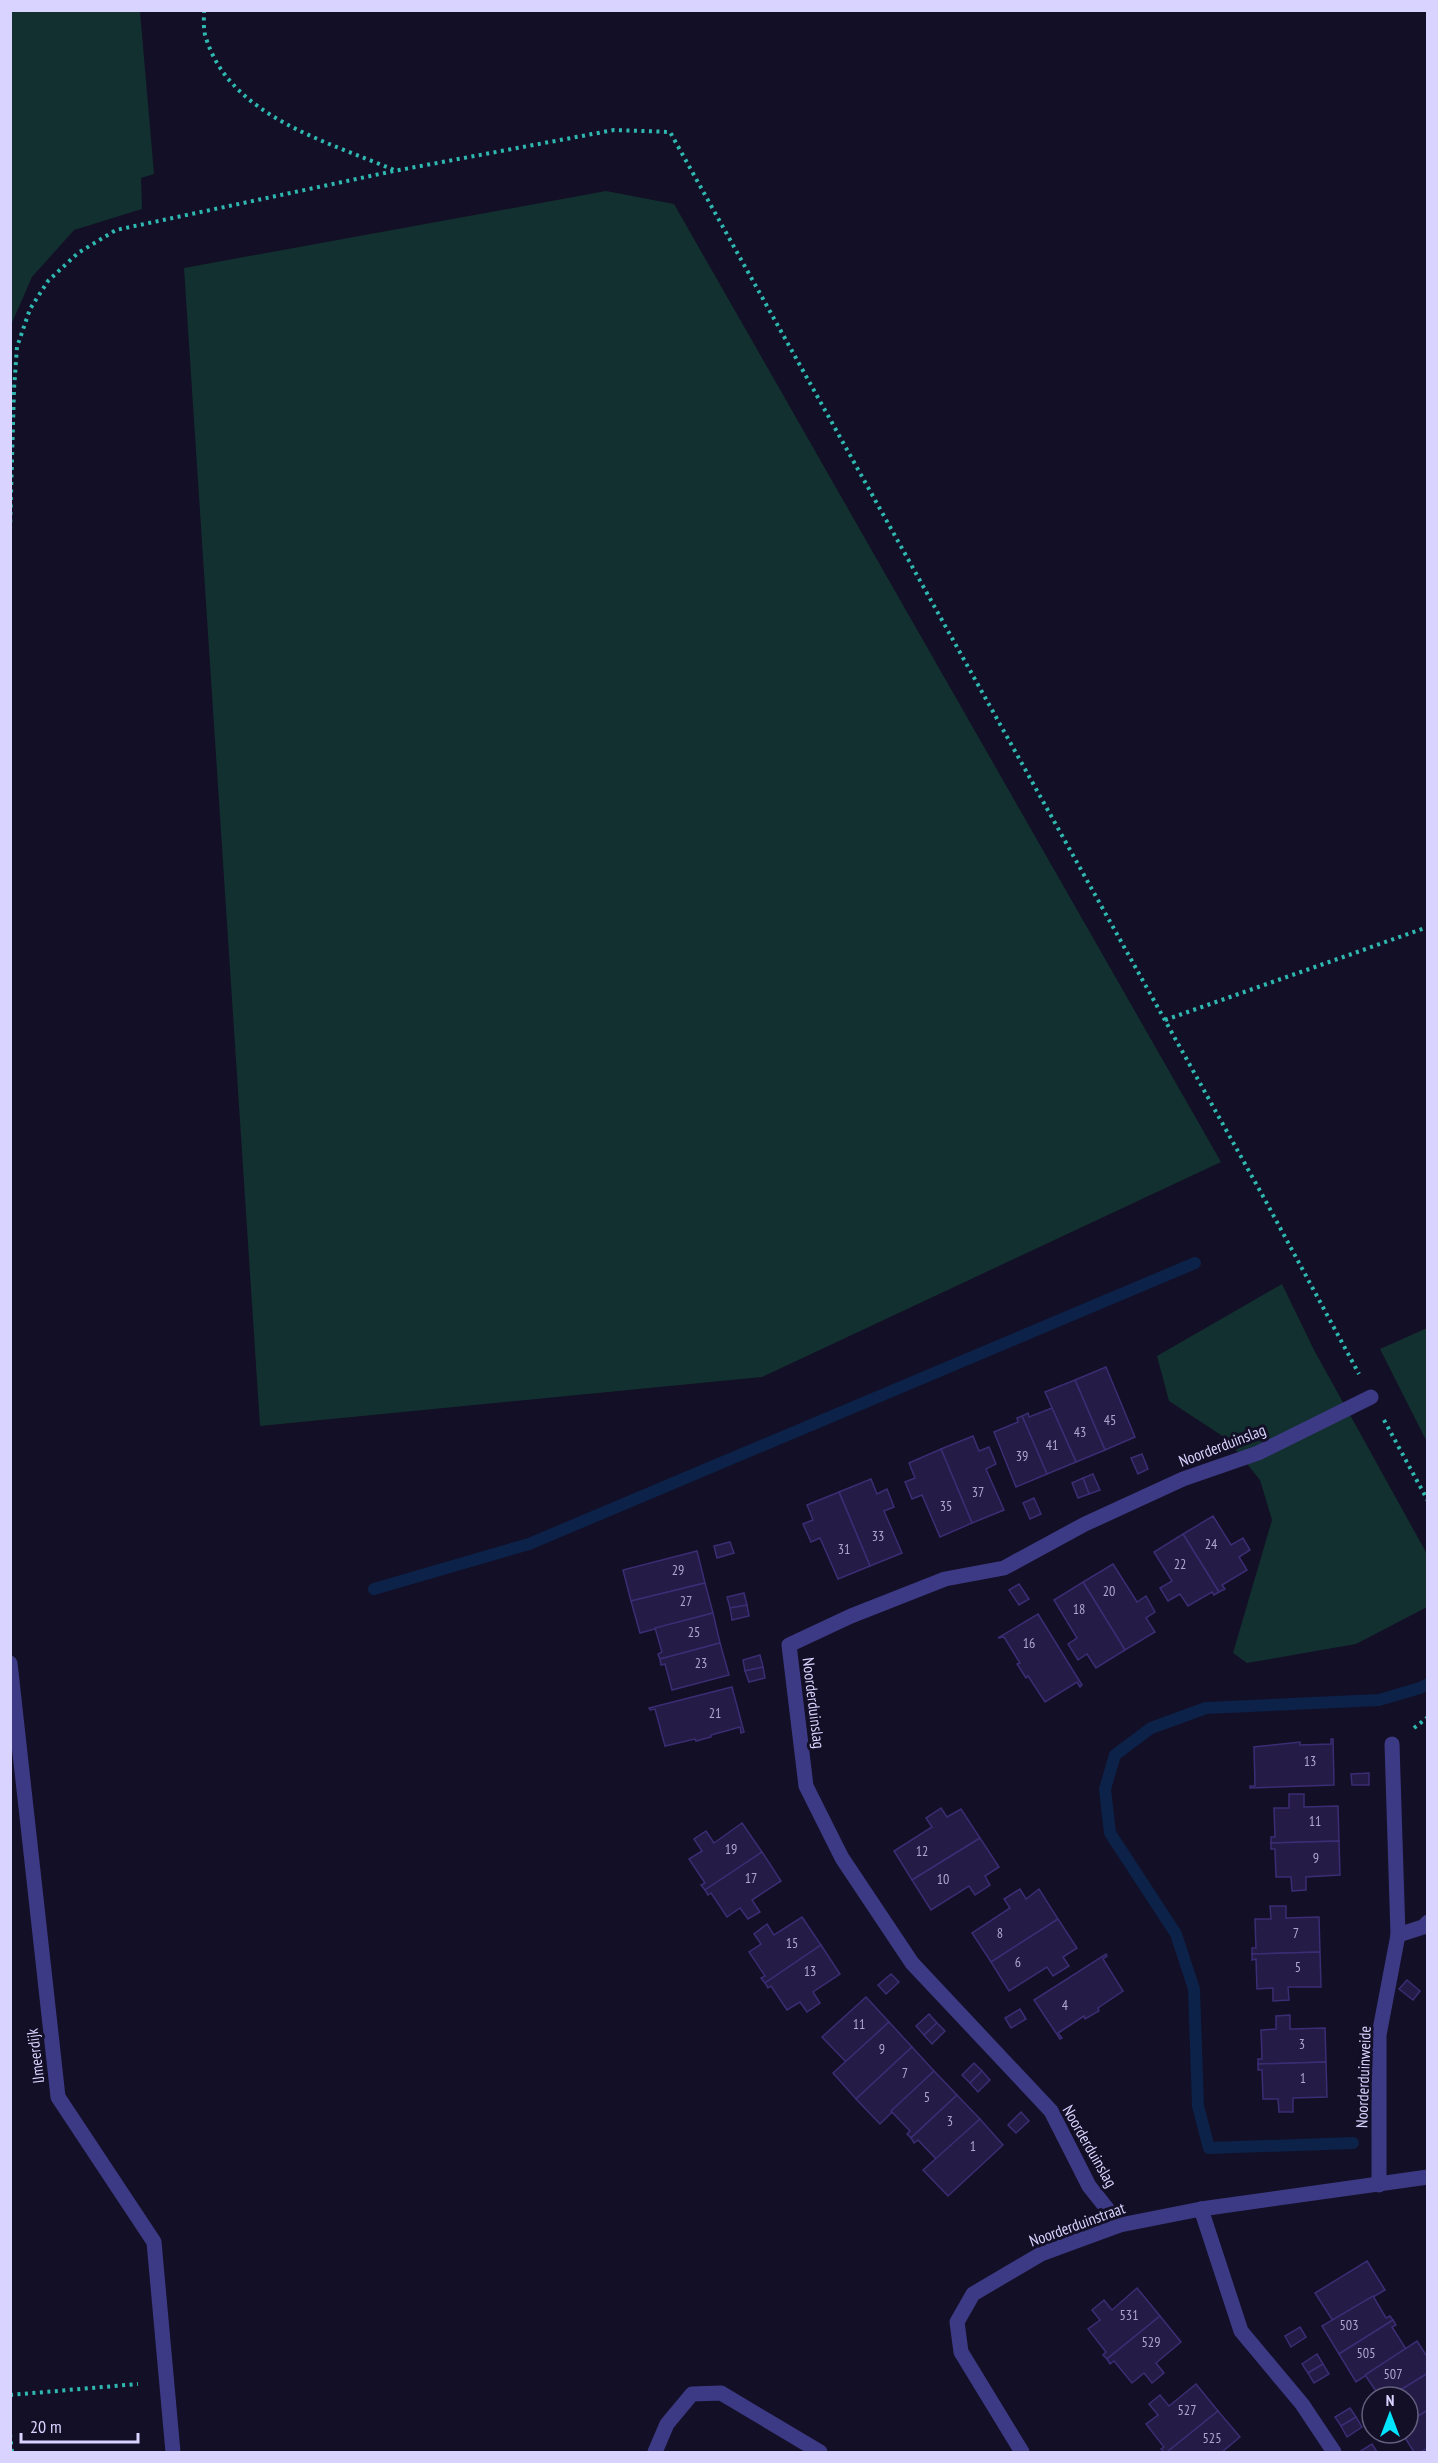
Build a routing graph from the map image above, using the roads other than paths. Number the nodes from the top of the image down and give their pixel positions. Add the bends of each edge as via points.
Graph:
1 (1371, 1397) road end
2 (10, 1663) edge
3 (1392, 1744) dead end
4 (1428, 1922) edge
5 (1398, 1935) junction
6 (1428, 2177) edge
7 (1378, 2185) junction
8 (1201, 2209) junction
9 (1120, 2225) junction
10 (174, 2452) edge
11 (655, 2452) edge
12 (820, 2452) edge
13 (1022, 2452) edge
14 (1334, 2452) edge

1 - 9 street, Noorderduinslag via 1258,1453 1183,1479 1085,1524 1004,1568 945,1579 789,1645 806,1786 842,1858 912,1963 1050,2111 1089,2186
2 - 10 street, IJmeerdijk via 58,2097 154,2242
3 - 5 street, Noorderduinweide
4 - 5 street
5 - 7 street, Noorderduinweide via 1379,2035
6 - 7 street, Noorderduinstraat
7 - 8 street, Noorderduinstraat
8 - 9 street, Noorderduinstraat
8 - 14 street via 1241,2331 1302,2404
9 - 13 street, Noorderduinstraat via 1041,2254 973,2294 957,2322 961,2352
11 - 12 street via 667,2424 692,2394 721,2393

